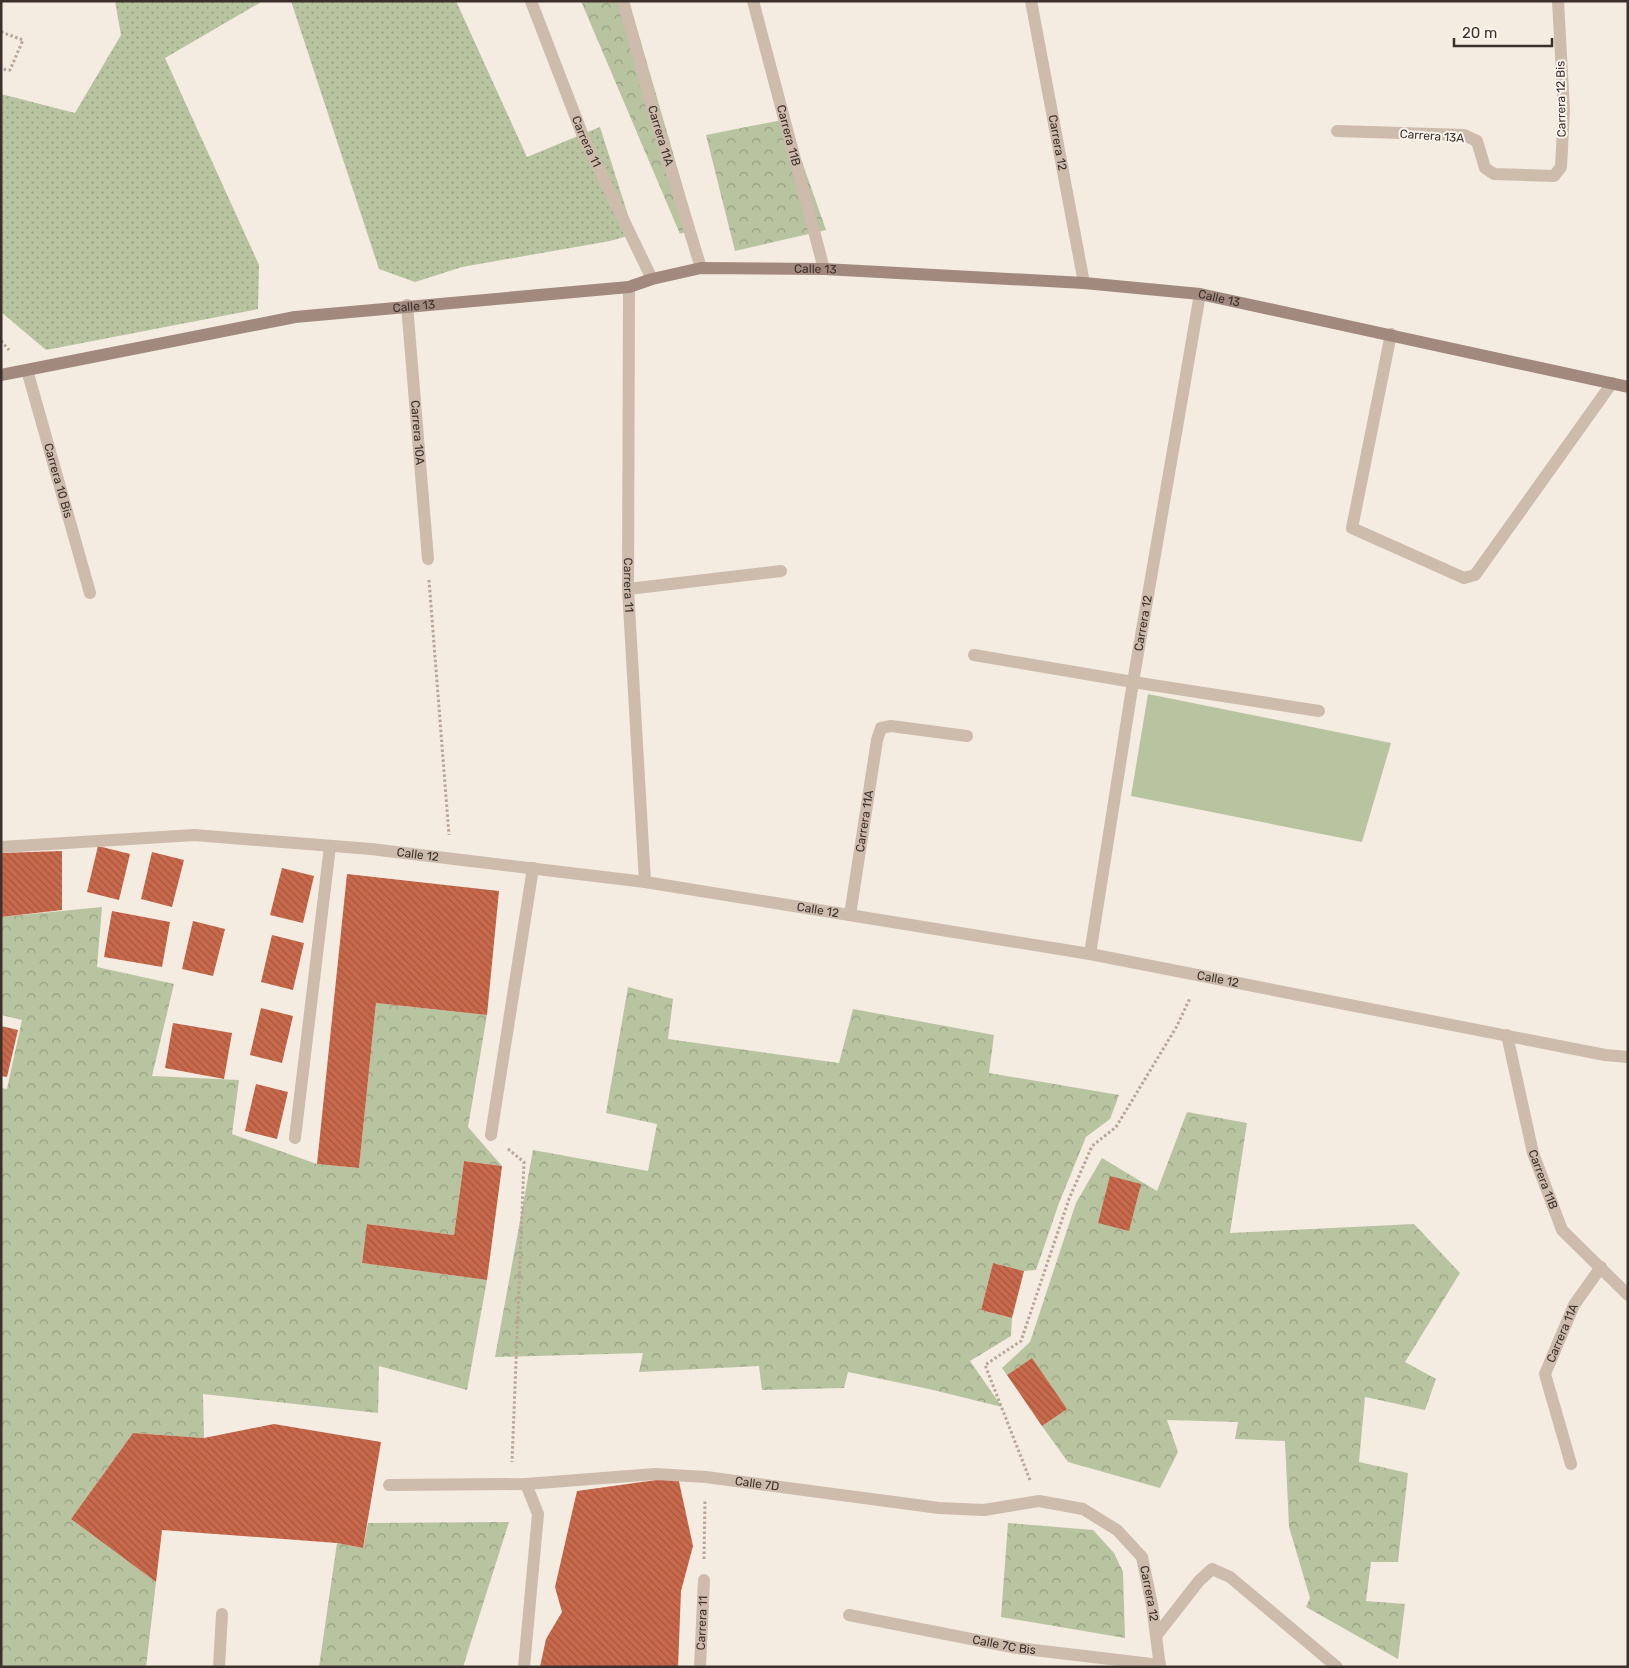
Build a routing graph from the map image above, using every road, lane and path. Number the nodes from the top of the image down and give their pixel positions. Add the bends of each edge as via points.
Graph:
1 (531, 1) edge
2 (623, 1) edge
3 (753, 1) edge
4 (1031, 1) edge
5 (1558, 1) edge
6 (1, 32) edge
7 (1, 69) edge
8 (1337, 131) dead end
9 (1561, 167) joint
10 (701, 268) junction
11 (824, 270) junction
12 (652, 279) junction
13 (1084, 283) junction
14 (628, 287) junction
15 (1200, 294) junction
16 (407, 305) junction
17 (1391, 334) junction
18 (27, 370) junction
19 (1, 375) edge
20 (1612, 383) junction
21 (1628, 387) edge
22 (428, 559) joint
23 (781, 572) dead end
24 (628, 589) junction
25 (90, 593) dead end
26 (974, 655) dead end
27 (1133, 682) junction
28 (1319, 711) dead end
29 (967, 736) dead end
30 (330, 846) junction
31 (1, 847) edge
32 (450, 858) junction
33 (533, 868) junction
34 (644, 882) junction
35 (850, 915) junction
36 (1090, 954) junction
37 (1200, 975) junction
38 (1507, 1036) junction
39 (1628, 1057) edge
40 (491, 1135) joint
41 (295, 1138) dead end
42 (1601, 1267) junction
43 (1628, 1295) edge
44 (1571, 1464) dead end
45 (706, 1477) junction
46 (511, 1483) junction
47 (526, 1484) junction
48 (389, 1485) dead end
49 (1039, 1501) junction
50 (1117, 1530) joint
51 (704, 1580) joint
52 (222, 1614) dead end
53 (849, 1615) dead end
54 (1156, 1636) junction
55 (1160, 1666) edge
56 (219, 1667) edge
57 (524, 1667) edge
58 (700, 1667) edge
59 (1337, 1667) edge

1 - 12 street, Carrera 11 via 583,136
2 - 10 street, Carrera 11A
3 - 11 street, Carrera 11B
4 - 13 street, Carrera 12
5 - 9 street, Carrera 12 Bis via 1564,110
6 - 7 path via 23,40 10,70
8 - 9 street, Carrera 13A via 1464,135 1477,141 1485,168 1494,174 1554,176
10 - 11 main road, Calle 13
10 - 12 main road, Calle 13
11 - 13 main road, Calle 13
12 - 14 main road, Calle 13
13 - 15 main road, Calle 13
14 - 16 main road, Calle 13
14 - 24 street, Carrera 11
15 - 17 main road, Calle 13
15 - 27 street, Carrera 12
16 - 18 main road, Calle 13 via 295,317
16 - 22 street, Carrera 10A
17 - 20 main road, Calle 13
17 - 20 street via 1352,528 1464,578 1475,574
18 - 19 main road, Calle 13
18 - 25 street, Carrera 10 Bis
20 - 21 main road, Calle 13
22 - 32 path
23 - 24 street
24 - 34 street, Carrera 11
26 - 27 street
27 - 28 street
27 - 36 street, Carrera 12
29 - 35 street, Carrera 11A via 892,726 881,728
30 - 31 street, Calle 12 via 194,835
30 - 32 street, Calle 12
30 - 41 street
32 - 33 street, Calle 12
33 - 34 street, Calle 12
33 - 40 street
34 - 35 street, Calle 12
35 - 36 street, Calle 12
36 - 37 street, Calle 12
37 - 38 street, Calle 12
37 - 49 path via 1178,1026 1116,1127 1092,1146 1069,1199 1021,1341 985,1365
38 - 39 street, Calle 12
38 - 42 street, Carrera 11B via 1534,1153 1562,1230
40 - 46 path via 524,1162
42 - 43 street, Carrera 11B
42 - 44 street, Carrera 11A via 1574,1305 1545,1374
45 - 47 street, Calle 7D via 655,1474
45 - 49 street, Calle 7D via 939,1508 984,1510
45 - 51 path
46 - 47 street, Calle 7D
46 - 48 street, Calle 7D
47 - 57 street via 538,1514
49 - 50 street, Calle 7D via 1083,1509
50 - 54 street, Carrera 12 via 1142,1557
51 - 58 street, Carrera 11
52 - 56 street
53 - 55 street, Calle 7C Bis via 1017,1648
54 - 55 street, Carrera 12
54 - 59 street via 1212,1569 1230,1576

